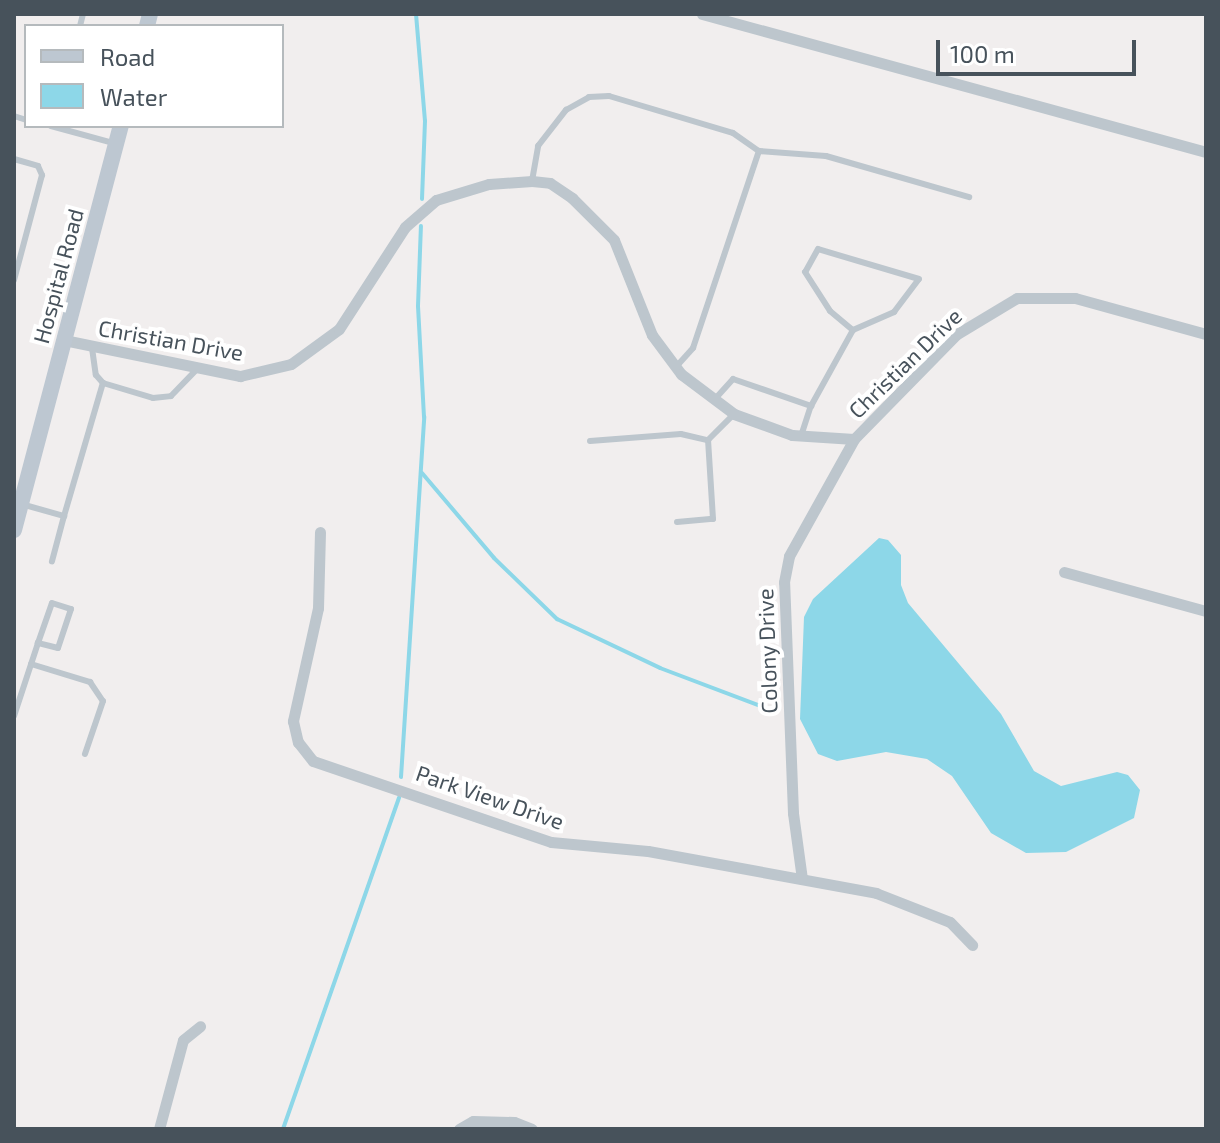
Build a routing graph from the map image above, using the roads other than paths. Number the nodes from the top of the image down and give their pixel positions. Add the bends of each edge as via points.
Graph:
1 (702, 14) edge
2 (61, 128) edge
3 (121, 128) edge
4 (117, 144) junction
5 (759, 151) junction
6 (1206, 152) edge
7 (14, 159) edge
8 (532, 181) junction
9 (969, 197) dead end
10 (14, 280) edge
11 (853, 330) junction
12 (1206, 334) edge
13 (64, 340) junction
14 (92, 348) junction
15 (675, 368) junction
16 (196, 370) junction
17 (103, 383) junction
18 (713, 401) junction
19 (811, 406) junction
20 (734, 414) junction
21 (801, 436) junction
22 (854, 439) junction
23 (708, 440) junction
24 (590, 441) dead end
25 (17, 516) edge
26 (64, 516) junction
27 (677, 522) dead end
28 (320, 532) dead end
29 (52, 561) dead end
30 (1064, 572) dead end
31 (1206, 611) edge
32 (38, 643) junction
33 (31, 664) junction
34 (14, 716) edge
35 (85, 754) dead end
36 (802, 879) junction
37 (972, 945) dead end
38 (200, 1026) dead end
39 (159, 1129) edge
40 (459, 1129) edge
41 (532, 1129) edge

1 - 6 street
2 - 4 lane
3 - 4 street, Hospital Road
4 - 13 street, Hospital Road
5 - 8 lane via 733,133 609,96 589,97 566,110 538,146
5 - 9 lane via 826,156
5 - 15 lane via 693,348
7 - 10 lane via 38,166 42,175
8 - 15 street, Christian Drive via 550,183 572,198 614,240 652,335
8 - 16 street, Christian Drive via 489,184 436,200 405,227 339,329 291,364 240,376
11 - 11 lane via 894,312 919,279 818,249 805,272 830,311
11 - 19 lane
12 - 22 street, Christian Drive via 1075,298 1017,298 957,334
13 - 14 street, Christian Drive
13 - 25 street, Hospital Road
14 - 16 street, Christian Drive
14 - 17 lane via 96,375
15 - 18 street, Christian Drive
16 - 17 lane via 171,396 153,398
17 - 26 lane
18 - 19 lane via 733,379
18 - 20 street, Christian Drive
19 - 21 lane
20 - 21 street, Christian Drive
20 - 23 lane
21 - 22 street, Christian Drive
22 - 36 street, Colony Drive via 789,556 784,582 793,813
23 - 24 lane via 681,434
23 - 27 lane via 713,519
25 - 26 lane
26 - 29 lane
28 - 36 street, Park View Drive via 318,608 293,721 298,742 313,761 551,842 648,851
30 - 31 street
32 - 32 lane via 52,603 71,609 58,648
32 - 33 lane
33 - 34 lane
33 - 35 lane via 90,682 103,701
36 - 37 street, Park View Drive via 876,893 950,922
38 - 39 street via 183,1040
40 - 41 street via 473,1121 514,1122

